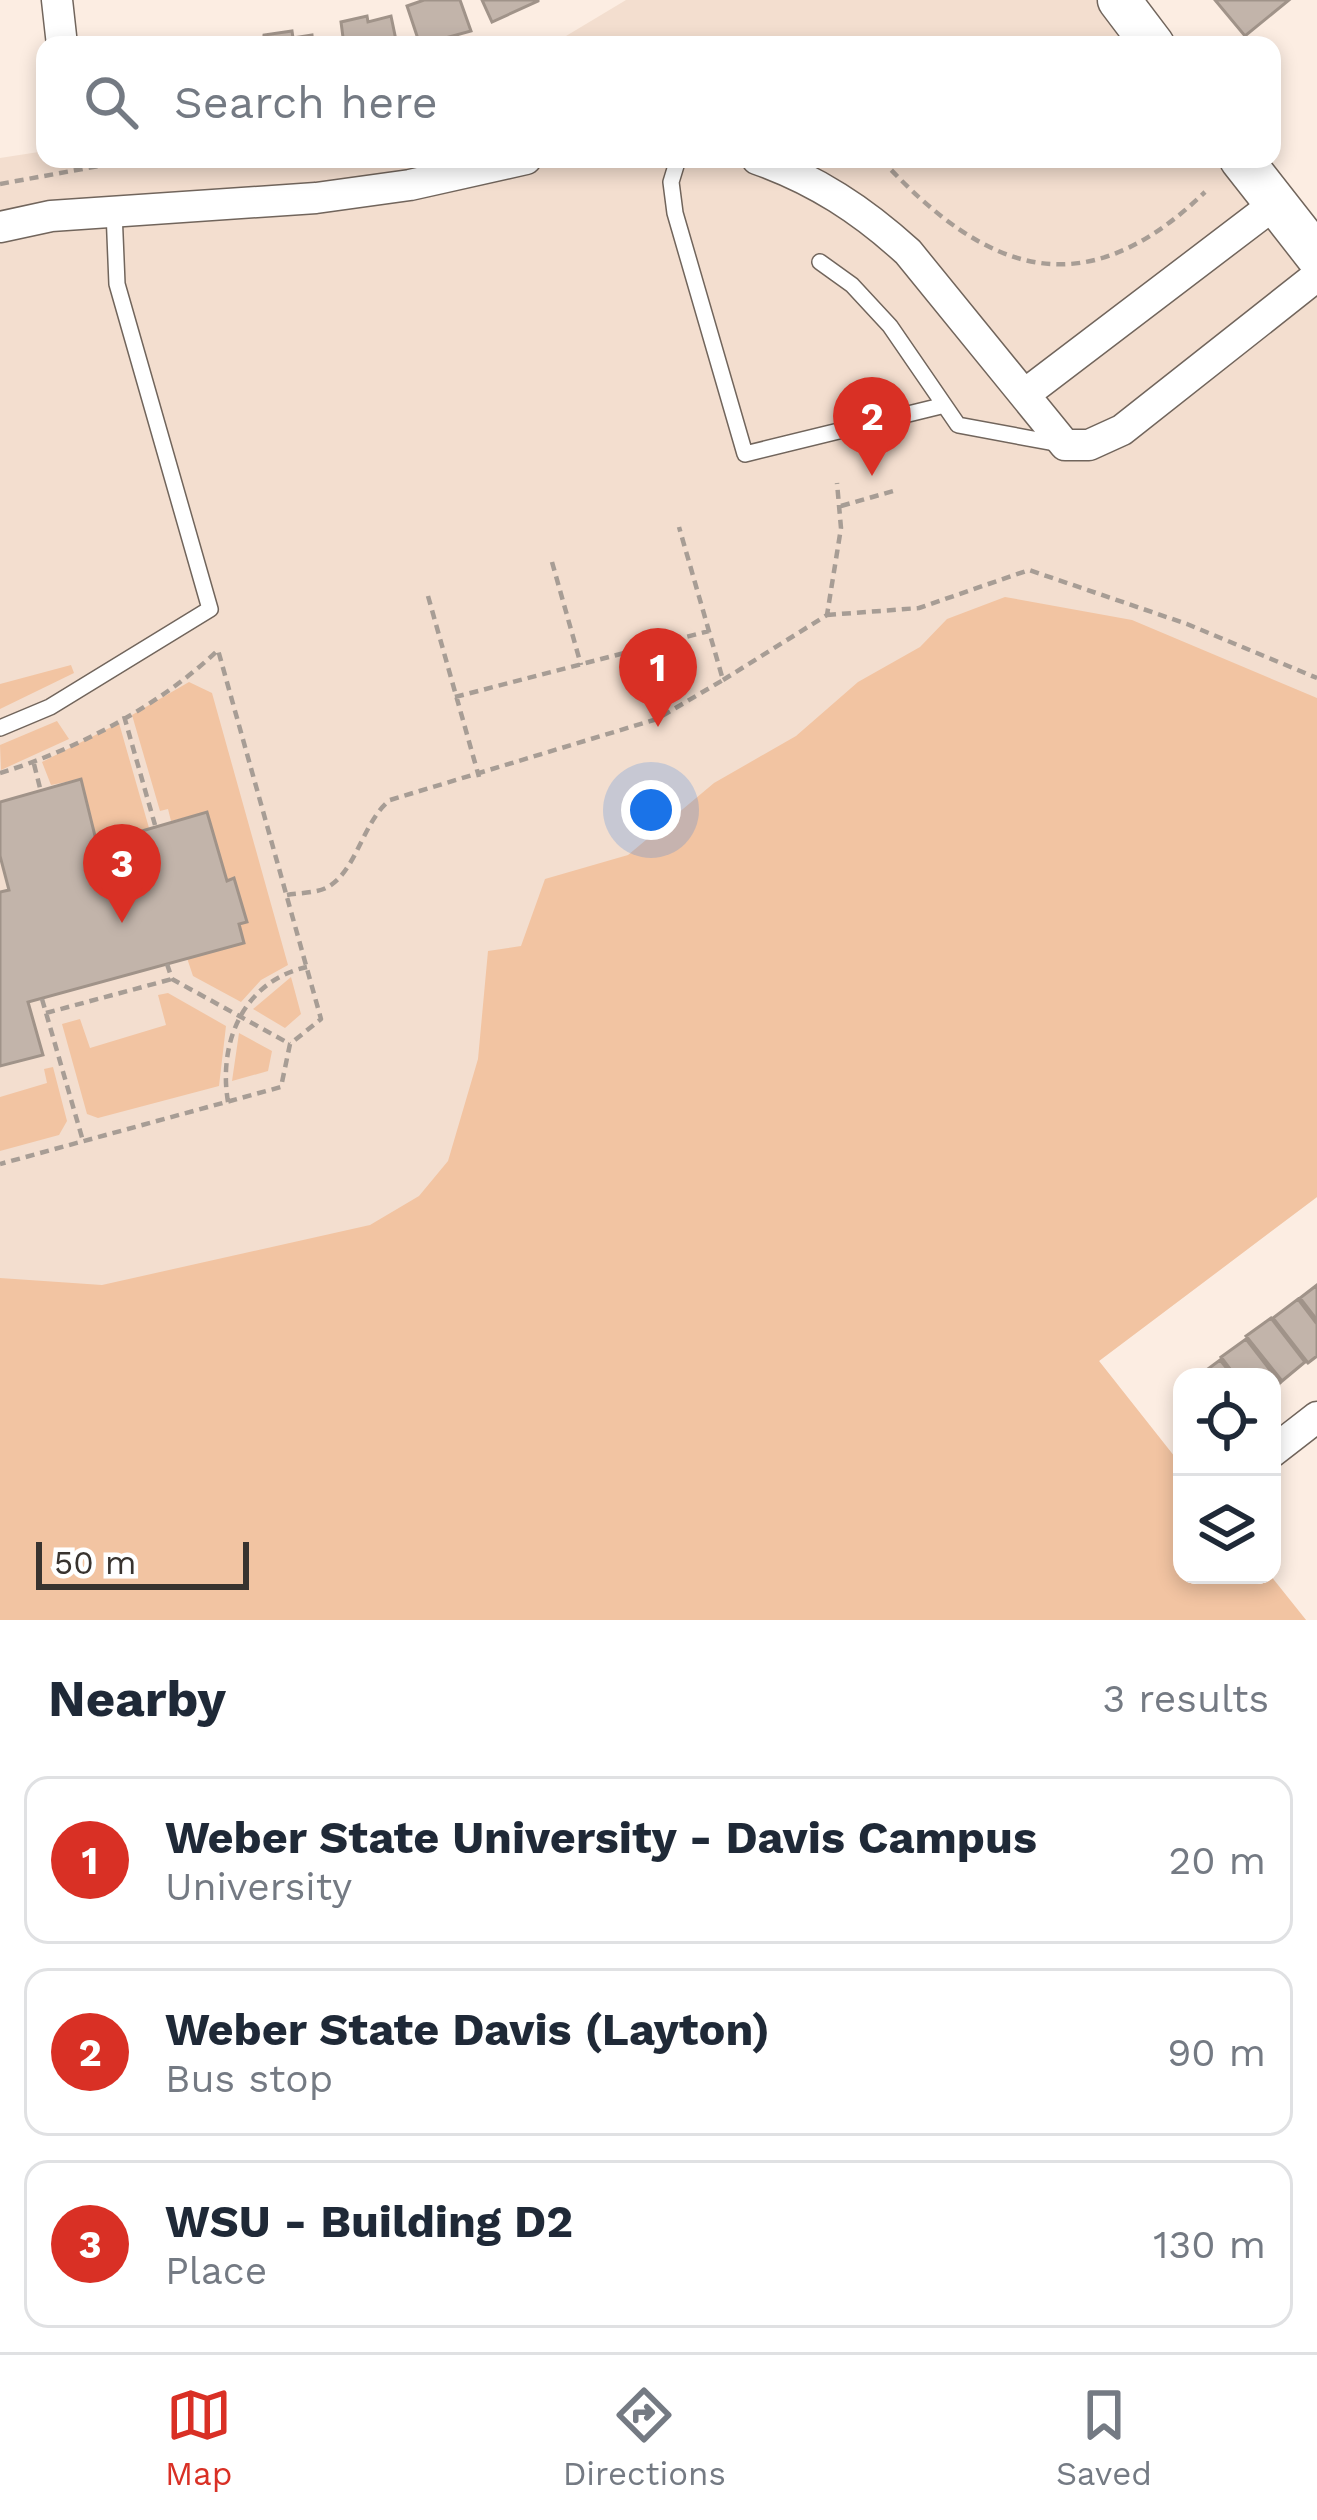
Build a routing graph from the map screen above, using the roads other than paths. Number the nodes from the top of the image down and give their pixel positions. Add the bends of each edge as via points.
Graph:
1 (57, 0) edge
2 (1119, 0) edge
3 (61, 36) edge
4 (1147, 36) edge
5 (482, 168) edge
6 (675, 168) edge
7 (779, 168) edge
8 (1248, 168) edge
9 (1276, 203) junction
10 (114, 212) junction
11 (0, 227) edge
12 (1317, 256) edge
13 (820, 262) dead end
14 (1317, 276) edge
15 (1025, 394) junction
16 (940, 406) junction
17 (1065, 445) junction
18 (0, 728) edge
19 (1317, 1417) edge
20 (1281, 1445) edge

1 - 3 street
2 - 4 street
5 - 10 street via 376,190
6 - 16 lane via 675,214 745,454
7 - 15 street via 881,227
8 - 9 street
9 - 12 street
9 - 15 street
10 - 11 street
10 - 18 lane via 117,284 210,609 50,707
13 - 16 lane via 879,314
14 - 17 street via 1122,430 1089,445
15 - 17 street
16 - 17 lane via 958,425
19 - 20 street

